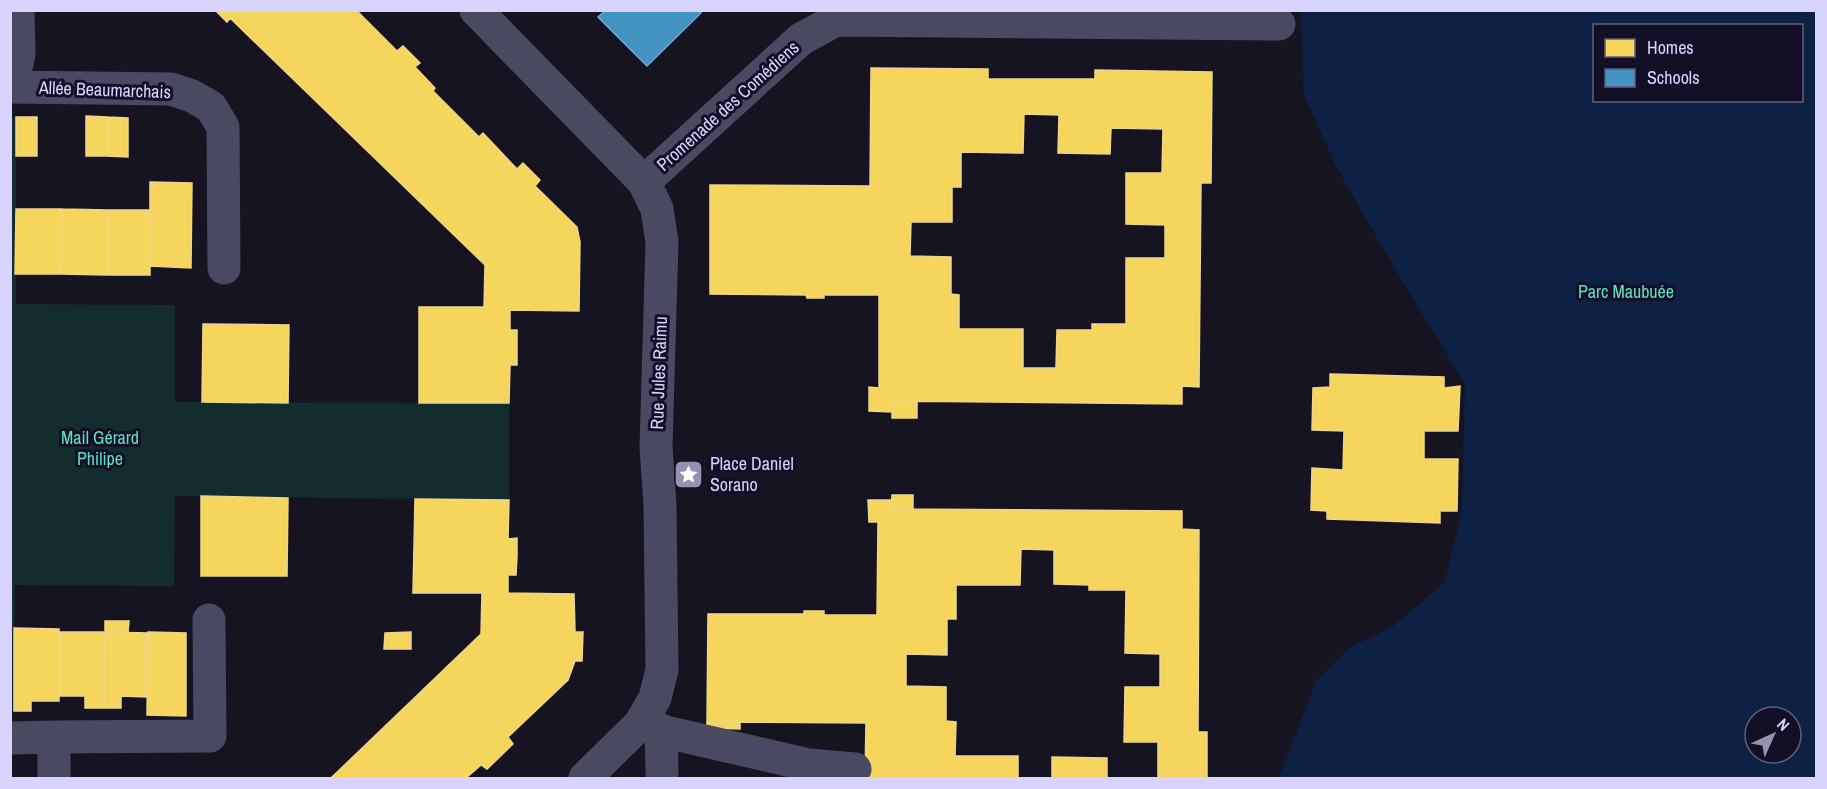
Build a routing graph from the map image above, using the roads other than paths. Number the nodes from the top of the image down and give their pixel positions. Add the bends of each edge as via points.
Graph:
1 (18, 10) edge
2 (476, 10) edge
3 (1279, 24) dead end
4 (11, 87) edge
5 (644, 182) junction
6 (224, 268) dead end
7 (209, 620) dead end
8 (651, 727) junction
9 (54, 737) junction
10 (10, 738) edge
11 (855, 770) dead end
12 (662, 773) dead end
13 (54, 778) edge
14 (585, 778) edge

1 - 4 street, Allée Beaumarchais via 19,54
2 - 5 street, Rue Jules Raimu
3 - 5 street, Promenade des Comédiens via 836,20 801,39
4 - 6 street, Allée Beaumarchais via 171,89 211,107 223,128
5 - 8 street, Rue Jules Raimu via 657,209 662,242 656,447 662,670
7 - 9 street via 210,736
8 - 11 street via 809,765
8 - 12 street
8 - 14 street, Rue Jules Raimu
9 - 10 street
9 - 13 street

